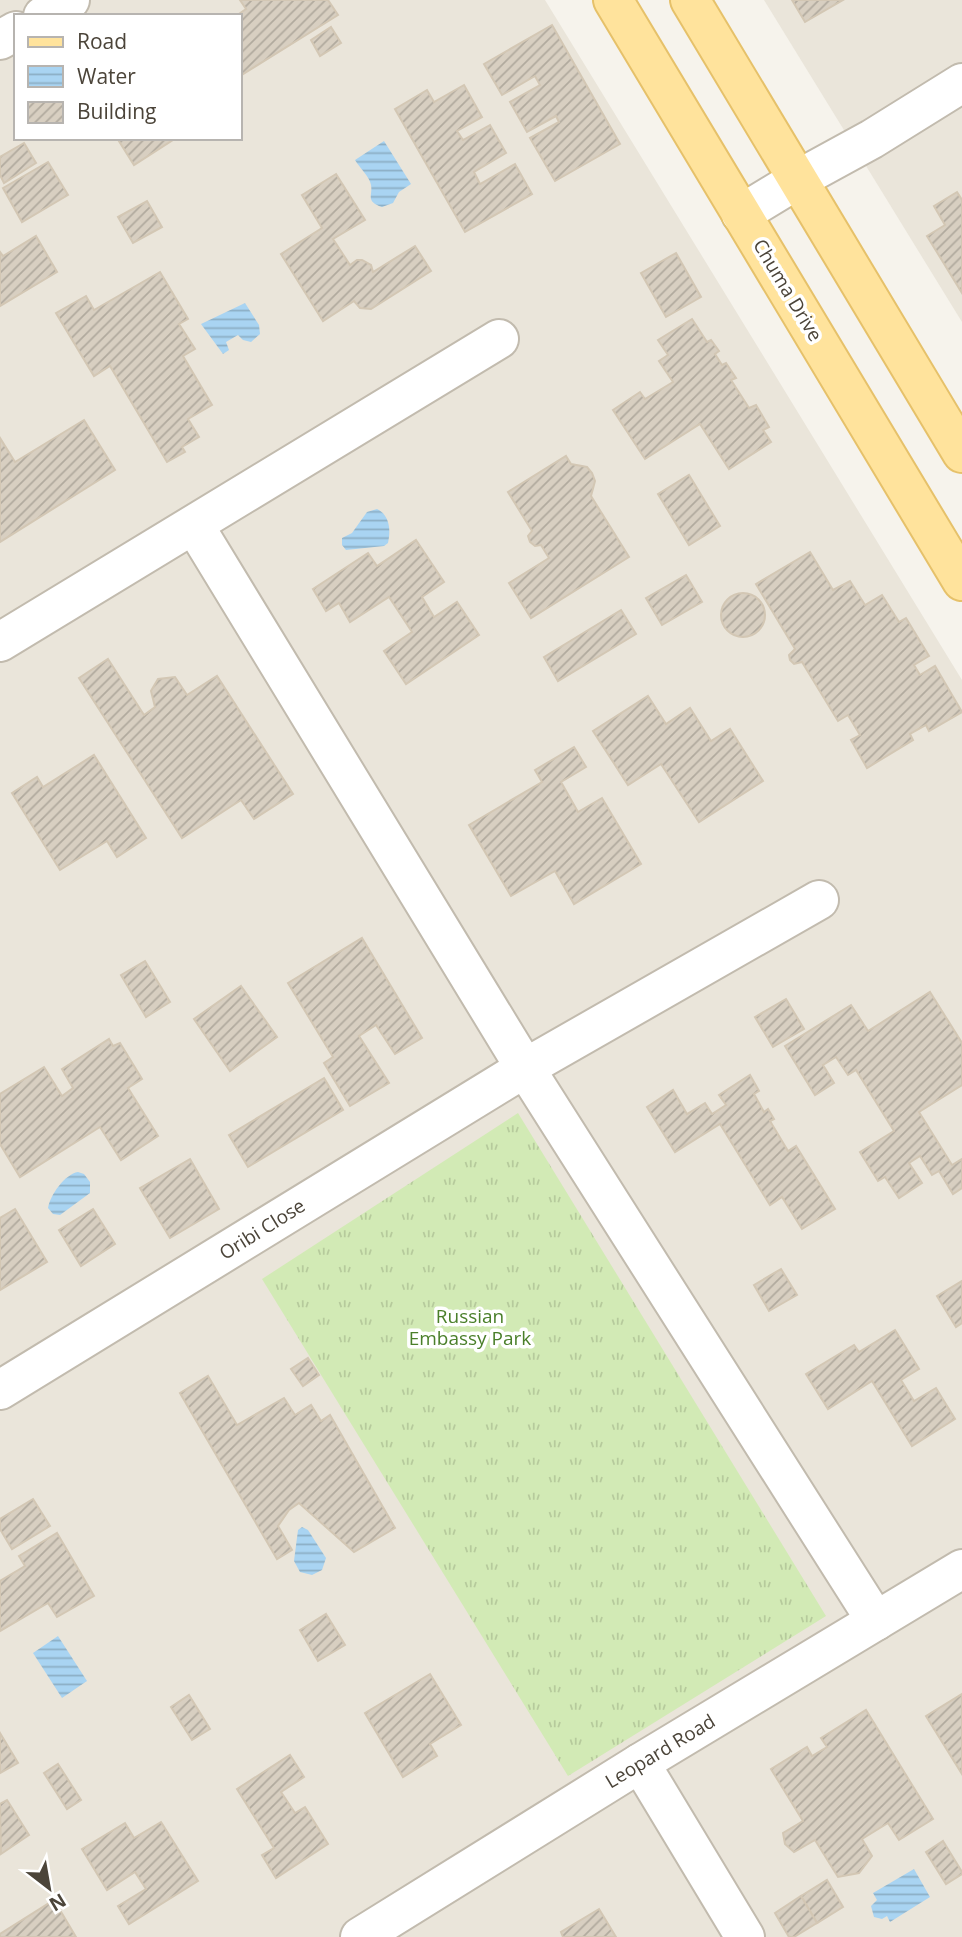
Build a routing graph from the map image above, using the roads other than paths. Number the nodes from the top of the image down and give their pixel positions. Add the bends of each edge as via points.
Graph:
1 (70, 0) edge
2 (613, 0) edge
3 (690, 0) edge
4 (46, 14) edge
5 (962, 83) edge
6 (797, 180) junction
7 (741, 214) junction
8 (499, 339) dead end
9 (962, 453) edge
10 (194, 525) junction
11 (962, 581) edge
12 (0, 642) edge
13 (819, 900) dead end
14 (525, 1068) junction
15 (0, 1390) edge
16 (962, 1569) edge
17 (876, 1621) junction
18 (640, 1763) junction
19 (360, 1937) edge
20 (745, 1937) edge

1 - 4 street
2 - 7 main road, Chuma Drive
3 - 6 main road
5 - 6 street
6 - 7 street
6 - 9 main road
7 - 11 main road, Chuma Drive
8 - 10 street
10 - 12 street
10 - 14 street
13 - 14 street, Oribi Close
14 - 15 street, Oribi Close
14 - 17 street
16 - 17 street, Leopard Road
17 - 18 street, Leopard Road
18 - 19 street, Leopard Road
18 - 20 street

